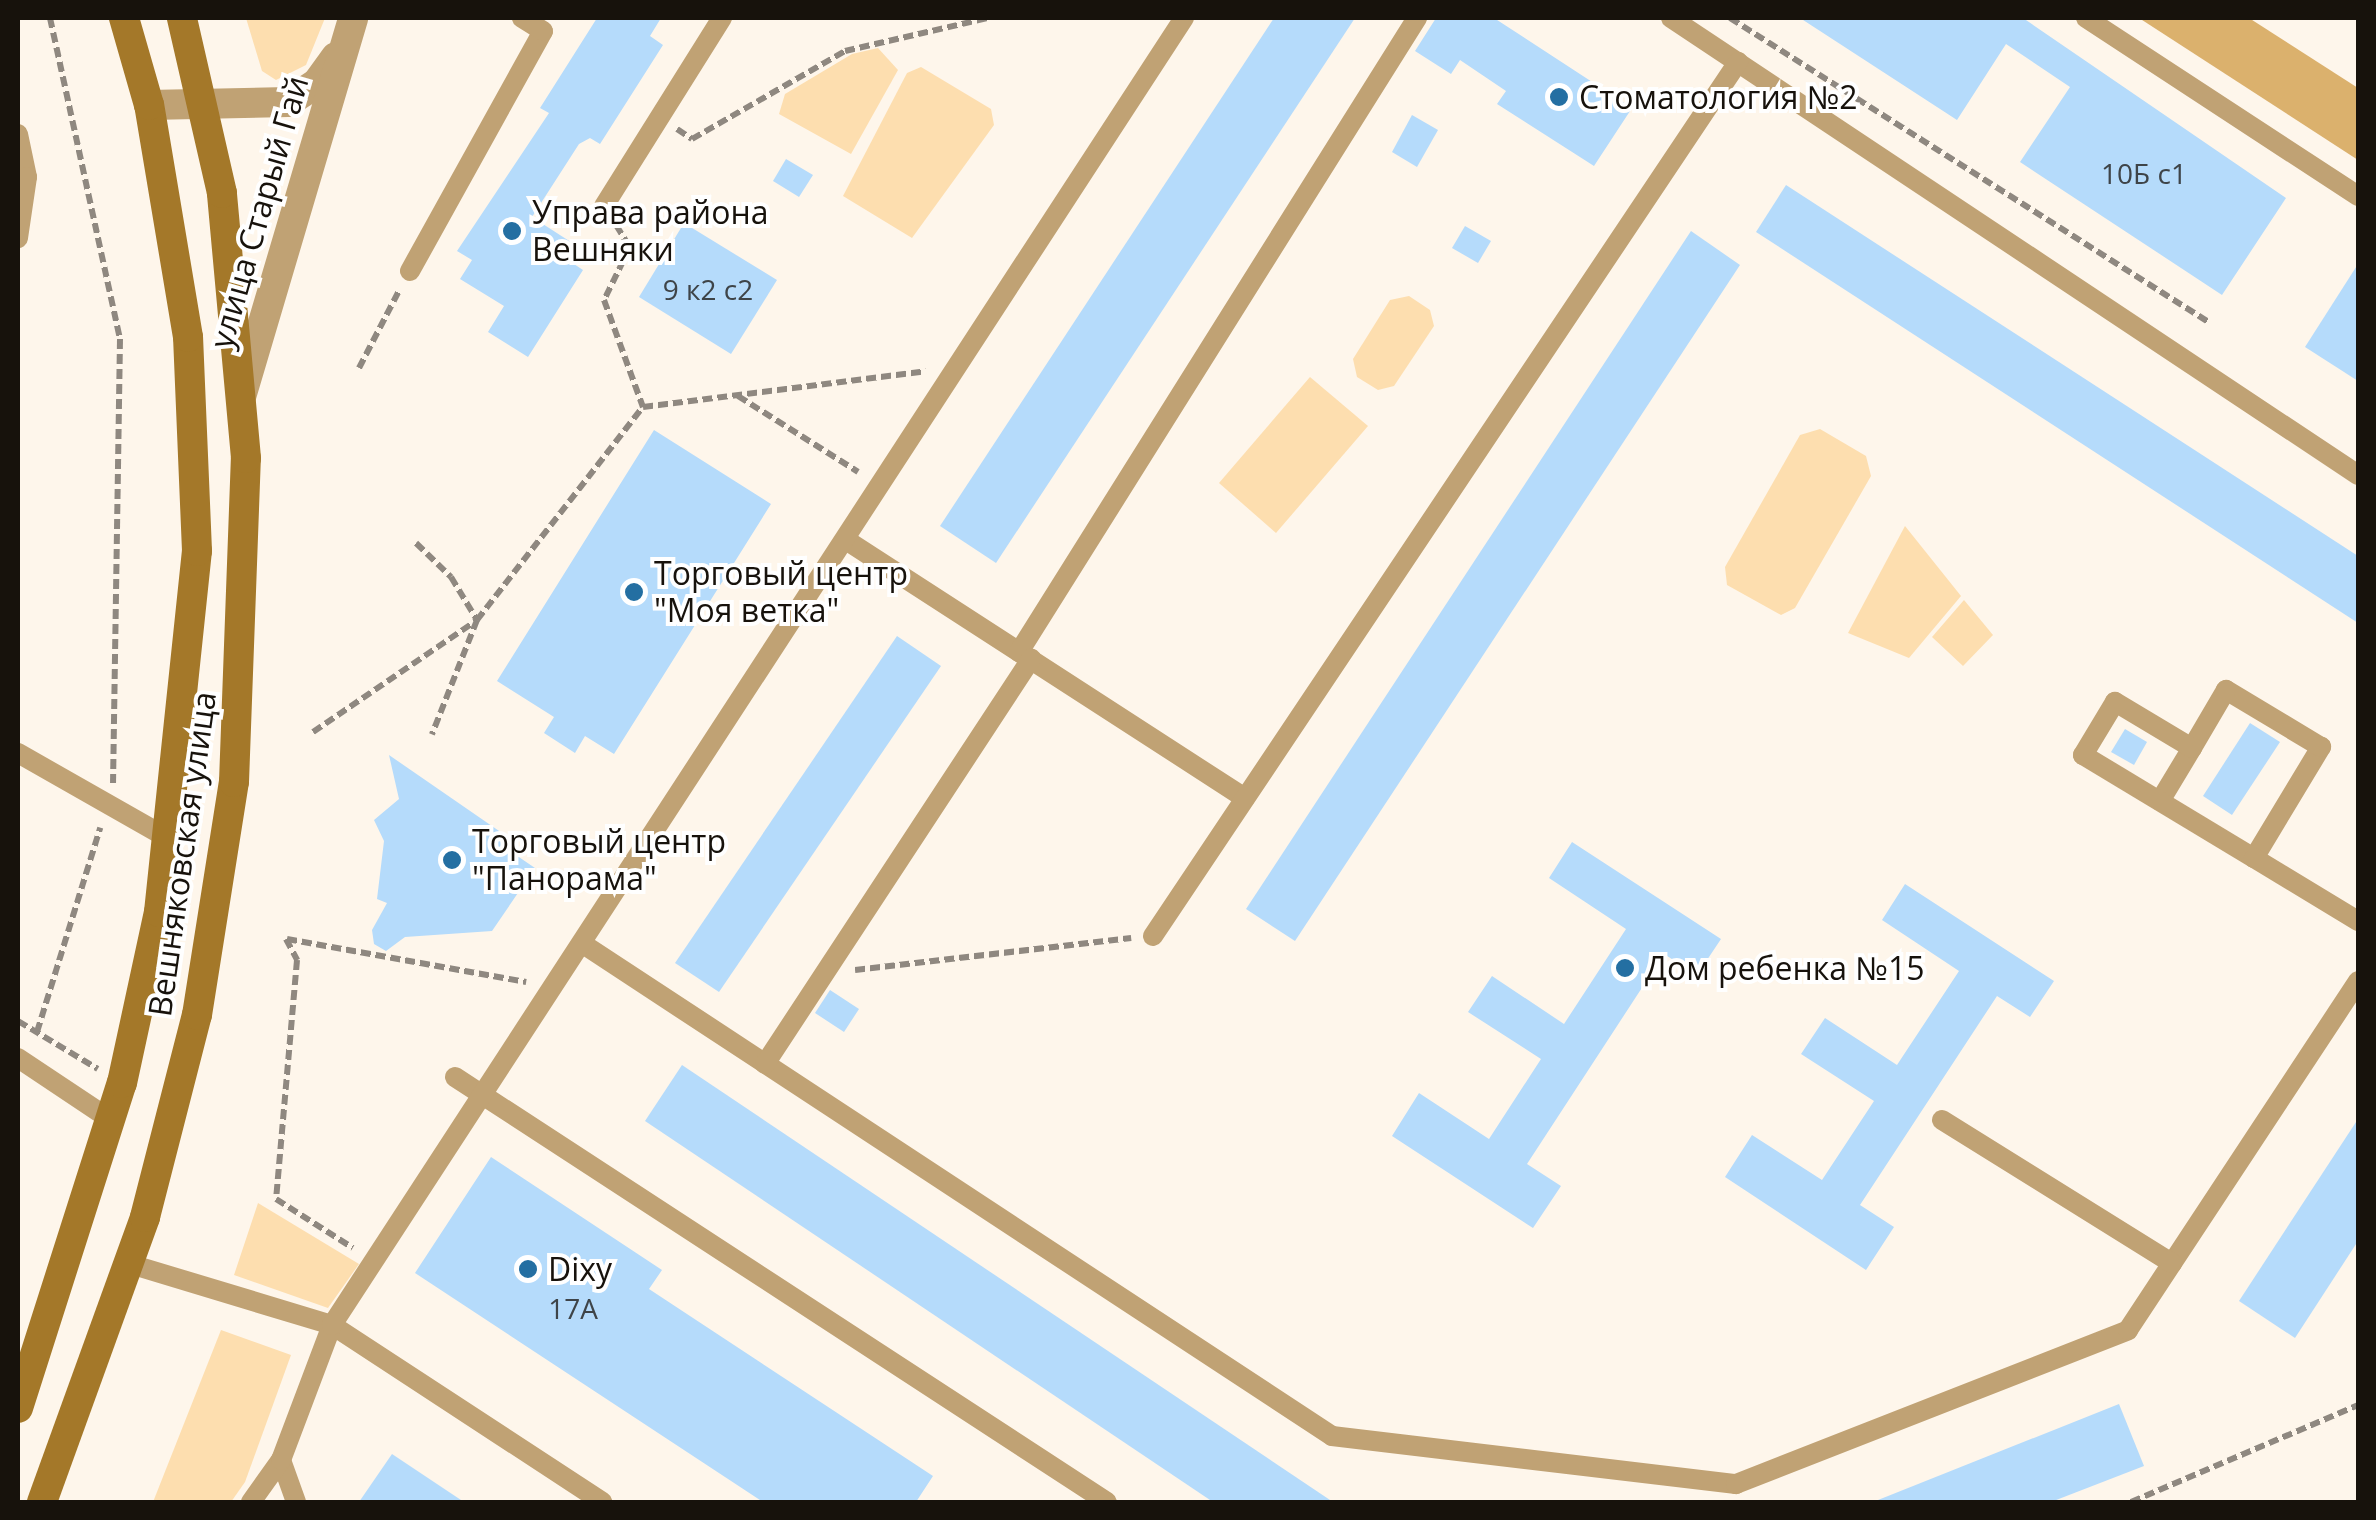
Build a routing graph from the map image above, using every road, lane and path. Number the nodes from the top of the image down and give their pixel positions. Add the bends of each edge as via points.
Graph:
1 (50, 18) edge
2 (124, 18) edge
3 (182, 18) edge
4 (353, 18) edge
5 (522, 18) edge
6 (722, 18) edge
7 (988, 18) edge
8 (1184, 18) edge
9 (1417, 18) edge
10 (1672, 18) edge
11 (1730, 18) edge
12 (2086, 18) edge
13 (343, 47) junction
14 (1738, 62) junction
15 (149, 105) junction
16 (207, 107) junction
17 (660, 117) junction
18 (18, 134) edge
19 (2358, 196) edge
20 (604, 206) joint
21 (18, 238) edge
22 (410, 271) joint
23 (2210, 323) dead end
24 (959, 366) junction
25 (359, 368) dead end
26 (241, 396) junction
27 (738, 396) junction
28 (643, 407) junction
29 (2358, 475) edge
30 (880, 486) junction
31 (846, 540) junction
32 (416, 543) dead end
33 (477, 620) junction
34 (1025, 656) junction
35 (313, 732) dead end
36 (432, 734) dead end
37 (2192, 748) junction
38 (18, 753) edge
39 (1245, 798) junction
40 (2160, 801) junction
41 (106, 803) junction
42 (171, 840) junction
43 (2254, 858) junction
44 (2358, 921) edge
45 (1153, 936) joint
46 (583, 944) junction
47 (824, 974) junction
48 (2358, 981) edge
49 (554, 987) junction
50 (18, 1021) edge
51 (36, 1032) junction
52 (19, 1062) edge
53 (765, 1064) junction
54 (455, 1076) dead end
55 (122, 1082) junction
56 (484, 1095) junction
57 (111, 1120) junction
58 (1942, 1120) dead end
59 (375, 1262) junction
60 (2172, 1263) junction
61 (130, 1264) junction
62 (332, 1325) junction
63 (2358, 1405) edge
64 (18, 1408) edge
65 (281, 1460) junction
66 (42, 1502) edge
67 (251, 1502) edge
68 (296, 1502) edge
69 (602, 1502) edge
70 (1107, 1502) edge
71 (2131, 1502) edge

1 - 41 path via 120,339 119,764
2 - 15 main road, Вешняковская улица
3 - 16 main road, Вешняковская улица
4 - 13 street, улица Старый Гай
5 - 22 lane via 543,31
6 - 17 lane
7 - 17 path via 845,51 692,140
8 - 24 lane
9 - 34 lane
10 - 14 lane
11 - 23 path
12 - 19 lane
13 - 16 street, улица Старый Гай via 318,83 288,102
13 - 26 street, улица Старый Гай
14 - 29 lane
14 - 39 lane
15 - 16 street, улица Старый Гай
15 - 42 main road, Вешняковская улица via 188,337 197,550
16 - 26 main road, Вешняковская улица
17 - 20 lane
18 - 21 lane via 27,178
20 - 28 path via 630,246 604,300
22 - 25 path
24 - 27 path
24 - 30 lane
26 - 61 main road, Вешняковская улица via 247,556 234,782 197,1015
27 - 28 path
27 - 30 path
28 - 33 path
30 - 31 lane
31 - 34 lane
31 - 46 lane
32 - 33 path via 451,578
33 - 35 path
33 - 36 path
34 - 39 lane
34 - 47 lane
37 - 40 lane
37 - 40 lane via 2115,702 2083,755
37 - 43 lane via 2226,690 2320,747
38 - 41 lane
39 - 45 lane
40 - 43 lane
41 - 42 lane
41 - 51 path
42 - 55 main road, Вешняковская улица
43 - 44 lane
45 - 47 path
46 - 49 lane
46 - 53 lane
47 - 53 lane
48 - 60 lane
49 - 56 lane
49 - 59 path via 286,939 297,960 276,1199
50 - 51 path
51 - 55 path
52 - 57 lane
53 - 60 lane via 1332,1436 1736,1484 2128,1330
54 - 56 lane
55 - 57 main road, Вешняковская улица
56 - 59 lane
56 - 70 lane
57 - 64 main road, Вешняковская улица
58 - 60 lane
59 - 62 lane
61 - 62 lane
61 - 66 main road, Вешняковская улица
62 - 65 lane
62 - 69 lane
63 - 71 path
65 - 67 lane
65 - 68 lane

